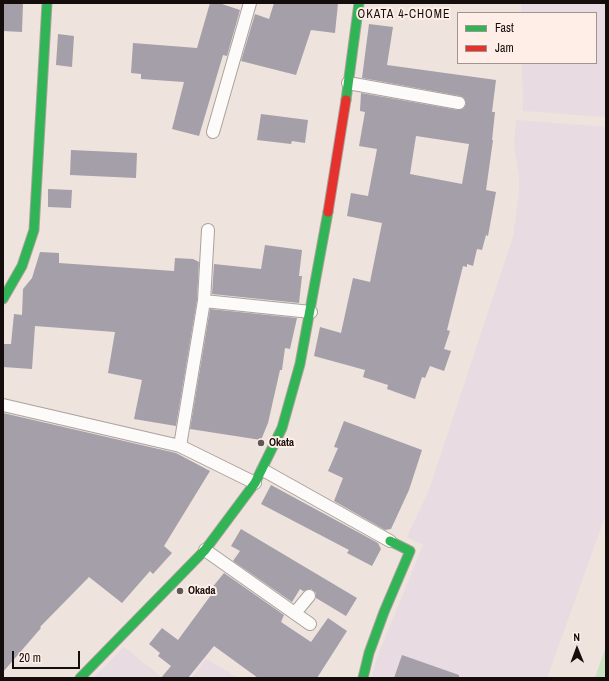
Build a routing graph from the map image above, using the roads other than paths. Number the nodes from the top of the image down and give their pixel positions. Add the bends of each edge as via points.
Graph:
1 (47, 3) edge
2 (250, 3) edge
3 (359, 3) edge
4 (348, 83) junction
5 (459, 103) dead end
6 (213, 132) dead end
7 (208, 230) dead end
8 (3, 299) edge
9 (204, 301) junction
10 (311, 312) junction
11 (3, 404) edge
12 (180, 446) junction
13 (263, 470) junction
14 (255, 483) junction
15 (390, 540) joint
16 (205, 550) junction
17 (309, 596) dead end
18 (295, 613) junction
19 (310, 624) dead end
20 (80, 678) edge
21 (363, 678) edge

1 - 8 street via 34,230 22,266
2 - 6 lane
3 - 4 street
4 - 5 lane
4 - 10 street
7 - 9 lane
9 - 10 lane
9 - 12 lane
10 - 13 street via 282,428
11 - 12 lane
12 - 14 lane
13 - 14 street
13 - 15 lane
14 - 16 street
15 - 21 street via 410,551 384,612
16 - 18 lane
16 - 20 street
17 - 18 lane
18 - 19 lane

